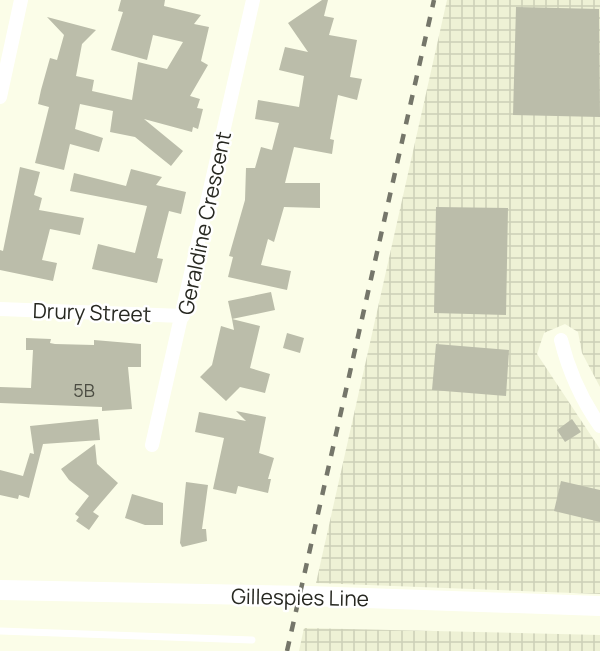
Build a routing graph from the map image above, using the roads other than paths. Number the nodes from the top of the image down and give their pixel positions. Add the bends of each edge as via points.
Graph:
1 (21, 0) edge
2 (253, 0) edge
3 (0, 97) edge
4 (0, 309) edge
5 (183, 316) junction
6 (561, 340) dead end
7 (600, 426) edge
8 (152, 445) dead end
9 (0, 590) edge
10 (600, 606) edge
11 (0, 631) edge
12 (252, 640) dead end

1 - 3 street
2 - 5 street, Geraldine Crescent
4 - 5 street, Drury Street
5 - 8 street, Geraldine Crescent
6 - 7 street via 568,369
9 - 10 street, Gillespies Line
11 - 12 lane

